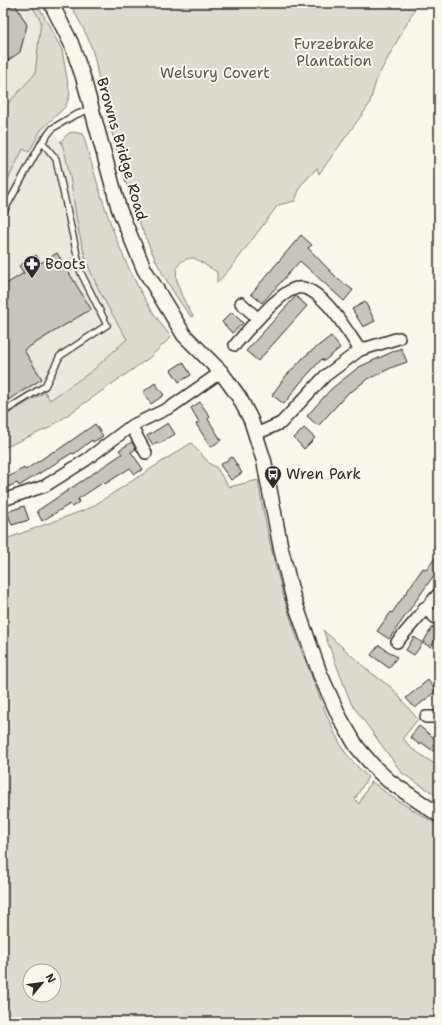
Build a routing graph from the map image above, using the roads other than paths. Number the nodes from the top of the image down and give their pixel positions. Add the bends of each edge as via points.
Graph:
1 (51, 3) edge
2 (93, 108) junction
3 (42, 142) junction
4 (3, 213) edge
5 (241, 303) dead end
6 (258, 319) junction
7 (399, 338) dead end
8 (234, 345) dead end
9 (360, 350) junction
10 (221, 372) junction
11 (3, 412) edge
12 (131, 426) junction
13 (256, 434) junction
14 (146, 453) dead end
15 (3, 500) edge
16 (439, 593) edge
17 (424, 608) junction
18 (437, 619) dead end
19 (397, 642) dead end
20 (426, 716) dead end
21 (439, 717) edge
22 (439, 815) edge

1 - 2 street, Browns Bridge Road via 71,43
2 - 3 lane via 53,128
2 - 10 street, Browns Bridge Road via 119,210 144,270 184,335
3 - 4 lane
3 - 11 lane via 56,159 81,273 107,325 60,356 45,386
5 - 6 street
6 - 8 street
6 - 9 street via 288,290 298,287 311,290 340,319
7 - 9 street
9 - 13 street via 325,376 281,423
10 - 12 street via 171,407
10 - 13 street, Browns Bridge Road via 239,397
12 - 14 street
12 - 15 street via 86,460 45,486
13 - 22 street, Browns Bridge Road via 293,597 320,674 340,718 356,746 375,768 389,781
16 - 17 street
17 - 18 street
17 - 19 street
20 - 21 street

